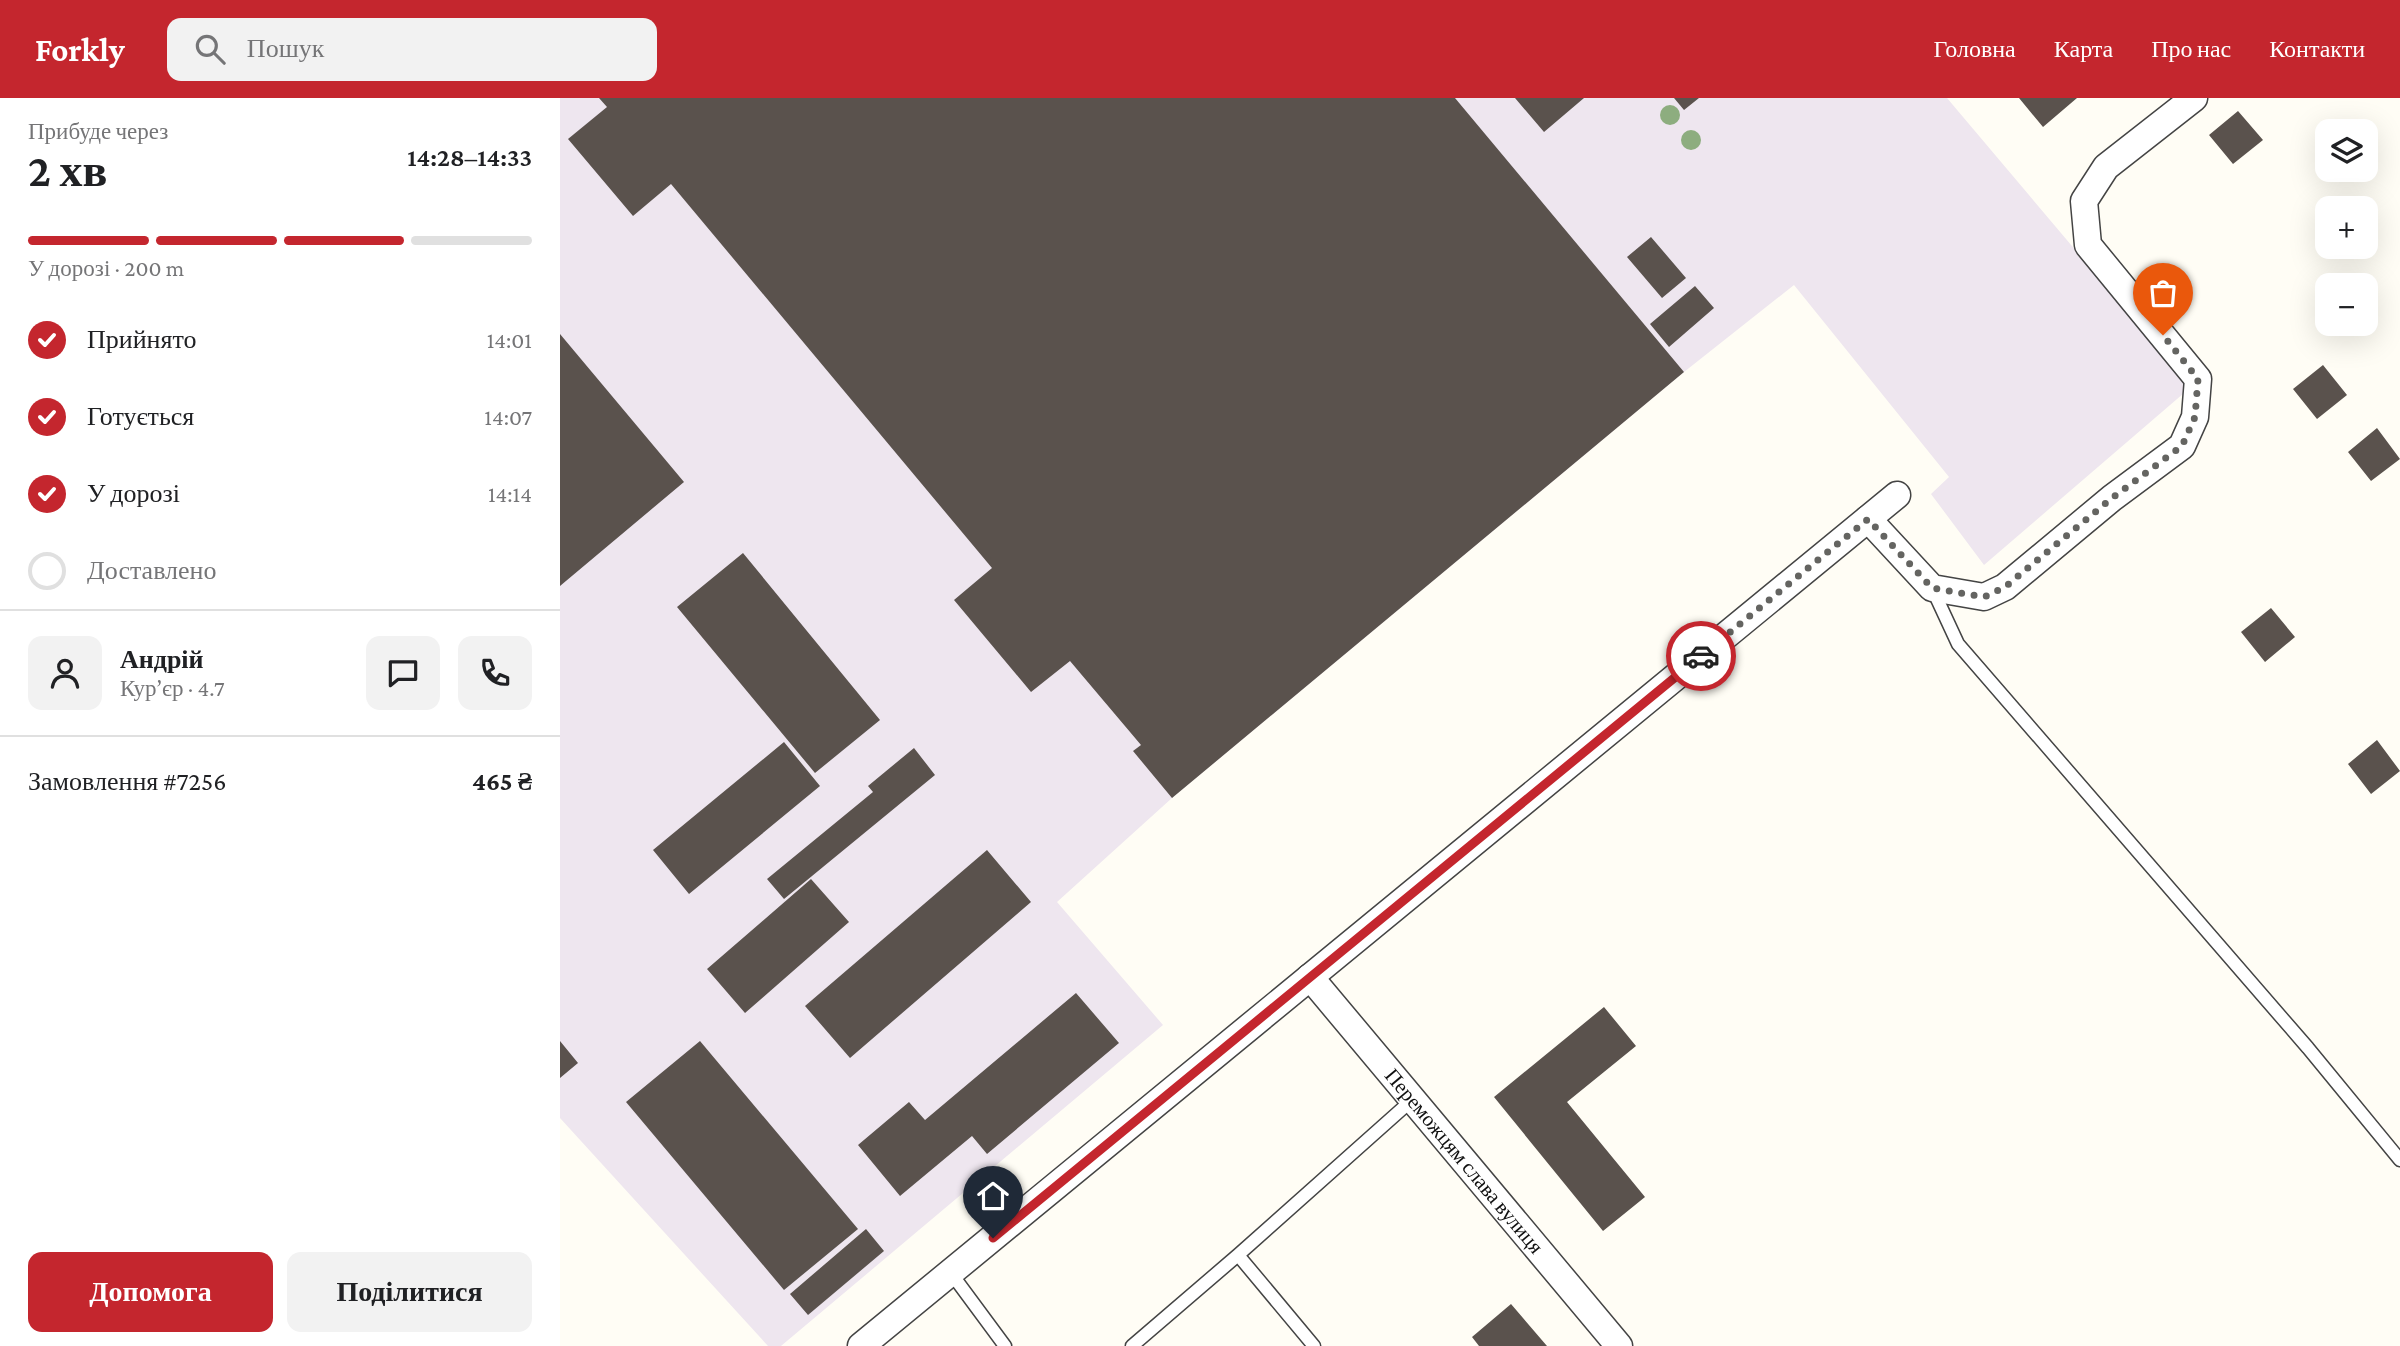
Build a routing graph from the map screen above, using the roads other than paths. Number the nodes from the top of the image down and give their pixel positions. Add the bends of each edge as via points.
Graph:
1 (2180, 102) edge
2 (1897, 495) dead end
3 (1868, 519) junction
4 (1932, 588) junction
5 (1310, 977) junction
6 (1412, 1100) junction
7 (2400, 1160) edge
8 (1238, 1255) junction
9 (951, 1273) junction
10 (862, 1346) edge
11 (1005, 1346) edge
12 (1132, 1346) edge
13 (1314, 1346) edge
14 (1619, 1346) edge

1 - 4 street via 2106,167 2084,201 2088,245 2198,379 2195,417 2182,446 2005,587 1984,597
2 - 3 street
3 - 4 street
3 - 5 street
4 - 7 lane via 1958,644
5 - 6 street, Переможцям слава вулиця
5 - 9 street
6 - 8 lane
6 - 14 street, Переможцям слава вулиця
8 - 12 lane
8 - 13 lane
9 - 10 street
9 - 11 lane

